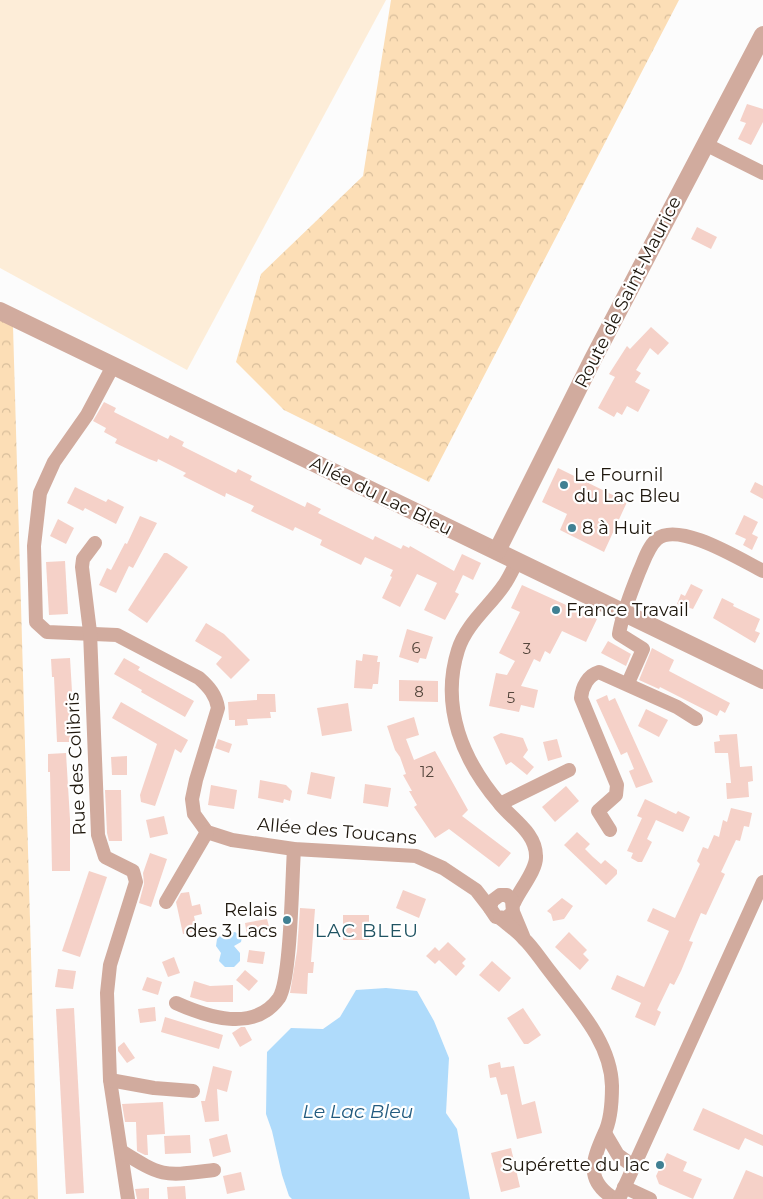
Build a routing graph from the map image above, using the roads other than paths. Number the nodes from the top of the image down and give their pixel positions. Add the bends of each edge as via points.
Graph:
1 (763, 35) edge
2 (705, 144) junction
3 (763, 173) edge
4 (0, 311) edge
5 (113, 366) junction
6 (95, 543) dead end
7 (497, 551) junction
8 (517, 561) junction
9 (763, 571) edge
10 (623, 611) junction
11 (90, 632) junction
12 (763, 680) edge
13 (628, 683) junction
14 (696, 719) dead end
15 (569, 770) dead end
16 (500, 804) junction
17 (610, 830) dead end
18 (207, 832) junction
19 (294, 849) junction
20 (763, 882) edge
21 (476, 890) junction
22 (508, 901) junction
23 (166, 902) dead end
24 (495, 913) junction
25 (524, 938) junction
26 (176, 1003) dead end
27 (110, 1080) junction
28 (193, 1091) dead end
29 (605, 1134) junction
30 (121, 1150) junction
31 (633, 1166) junction
32 (214, 1170) dead end
33 (619, 1195) edge
34 (128, 1199) edge
35 (650, 1199) edge

1 - 2 street, Route de Saint-Maurice
2 - 3 street
2 - 7 street, Route de Saint-Maurice
4 - 5 street, Allée du Lac Bleu
5 - 7 street, Allée du Lac Bleu
5 - 11 street via 87,415 45,480 35,523 36,622 47,632
6 - 11 street, Rue des Colibris via 83,559
7 - 8 street, Allée du Lac Bleu
8 - 10 street, Allée du Lac Bleu
8 - 16 street via 504,585 462,641 453,679 455,724 462,745 471,765
9 - 10 street via 689,536 670,533 652,544
10 - 12 street, Allée du Lac Bleu
10 - 13 street via 619,634 644,649
11 - 18 street via 129,640 199,678 216,697 217,718 192,799 194,814
11 - 27 street, Rue des Colibris via 99,843 105,857 133,871 136,882 109,971
13 - 14 street
13 - 17 street via 599,672 594,673 582,688 581,698 617,785 616,795 598,811
15 - 16 street
16 - 22 street via 529,834 535,848 536,864
18 - 19 street, Allée des Toucans via 232,840
18 - 23 street
19 - 21 street, Allée des Toucans via 416,856 443,868
19 - 26 street via 286,977 278,998 264,1011 238,1019 210,1017
20 - 31 street
21 - 22 street, Allée des Toucans
21 - 24 street, Allée des Toucans
22 - 24 street via 506,918
22 - 24 street via 494,898
22 - 25 street, Allée des Toucans
24 - 25 street, Allée des Toucans
25 - 29 street, Allée des Toucans via 590,1024 608,1062 612,1084
27 - 28 street
27 - 30 street, Rue des Colibris
29 - 31 street via 618,1155
29 - 33 street, Allée des Toucans via 594,1157 594,1174 602,1189
30 - 32 street via 155,1172
30 - 34 street, Rue des Colibris
31 - 33 street
33 - 35 street

